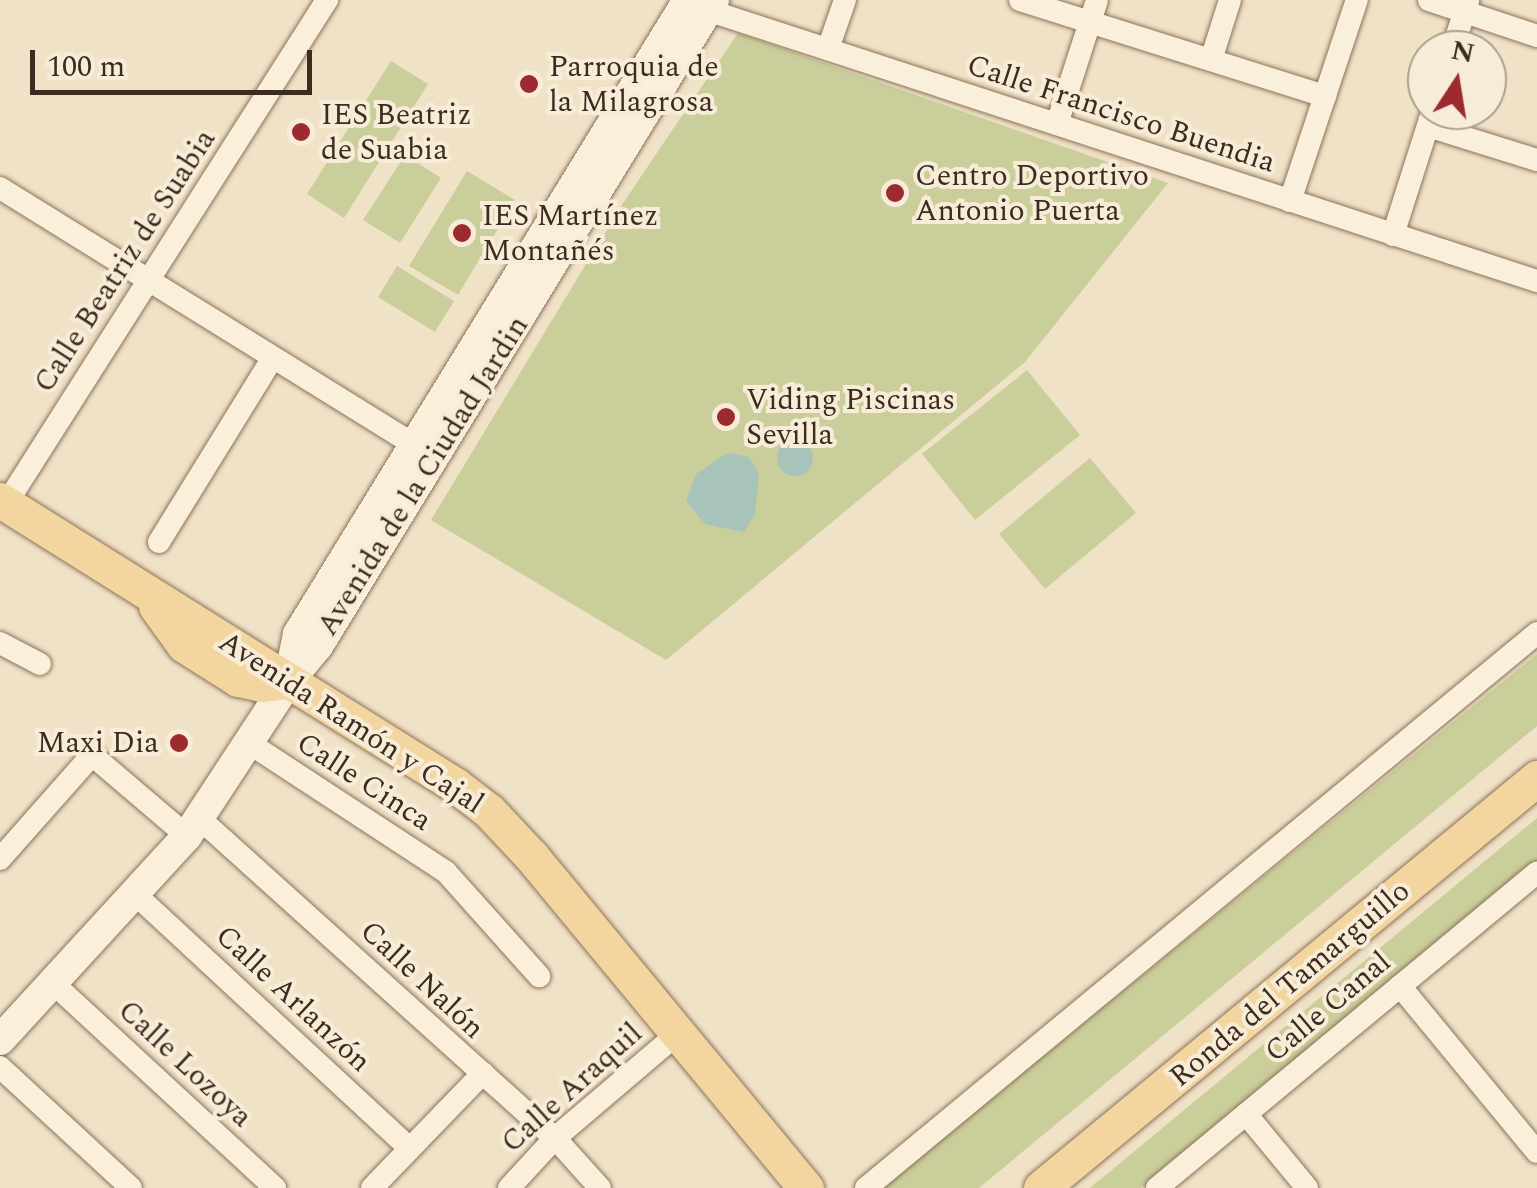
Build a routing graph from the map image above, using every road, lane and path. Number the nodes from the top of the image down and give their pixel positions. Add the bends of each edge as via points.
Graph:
1 (327, 0) edge
2 (845, 0) edge
3 (1020, 0) edge
4 (1230, 0) edge
5 (1356, 0) edge
6 (1429, 0) edge
7 (700, 4) edge
8 (1466, 6) edge
9 (1094, 11) edge
10 (1458, 30) edge
11 (1537, 36) edge
12 (828, 49) junction
13 (1212, 60) junction
14 (1325, 96) junction
15 (1057, 124) junction
16 (1426, 130) edge
17 (1461, 130) edge
18 (1537, 160) edge
19 (0, 188) edge
20 (1290, 201) junction
21 (1393, 235) junction
22 (149, 279) junction
23 (1537, 281) edge
24 (272, 359) junction
25 (415, 445) junction
26 (3, 502) edge
27 (159, 542) dead end
28 (1537, 633) edge
29 (0, 643) edge
30 (40, 664) dead end
31 (289, 681) junction
32 (249, 743) junction
33 (1537, 778) edge
34 (193, 827) junction
35 (0, 859) edge
36 (1535, 880) edge
37 (135, 894) junction
38 (538, 976) dead end
39 (54, 984) junction
40 (1400, 986) junction
41 (3, 1030) edge
42 (677, 1034) junction
43 (0, 1066) edge
44 (484, 1073) junction
45 (1246, 1114) junction
46 (555, 1138) junction
47 (409, 1148) junction
48 (1537, 1152) edge
49 (131, 1188) edge
50 (276, 1188) edge
51 (372, 1188) edge
52 (509, 1188) edge
53 (600, 1188) edge
54 (806, 1188) edge
55 (866, 1188) edge
56 (1042, 1188) edge
57 (1157, 1188) edge
58 (1307, 1188) edge

1 - 22 street, Calle Beatriz de Suabia
2 - 12 street
3 - 9 street
4 - 13 street
5 - 14 street
6 - 8 street
7 - 12 street, Calle Francisco Buendia
7 - 25 main road, Avenida de la Ciudad Jardin
7 - 31 main road, Avenida de la Ciudad Jardin via 321,641
8 - 10 street
8 - 11 street
9 - 13 street
9 - 15 street
12 - 15 street, Calle Francisco Buendia
13 - 14 street
14 - 20 street
15 - 20 street, Calle Francisco Buendia
16 - 21 street
17 - 18 street
19 - 22 street
20 - 21 street, Calle Francisco Buendia
21 - 23 street, Calle Francisco Buendia
22 - 24 street
22 - 26 street, Calle Beatriz de Suabia
24 - 25 street
24 - 27 street
25 - 31 main road, Avenida de la Ciudad Jardin via 298,634
26 - 31 main road, Avenida Ramón y Cajal
28 - 55 street
29 - 30 street
31 - 32 main road
31 - 42 main road, Avenida Ramón y Cajal via 489,812
32 - 34 main road
32 - 38 street, Calle Cinca via 446,872
33 - 56 main road, Ronda del Tamarguillo
34 - 35 street, Calle Nalón via 92,755
34 - 37 main road
34 - 44 street, Calle Nalón
36 - 40 street, Calle Canal
37 - 39 main road
37 - 47 street, Calle Arlanzón
39 - 41 main road
39 - 50 street, Calle Lozoya
40 - 45 street, Calle Canal
40 - 48 street
42 - 46 street, Calle Araquil
42 - 54 main road, Avenida Ramón y Cajal
43 - 49 street
44 - 46 street, Calle Nalón
44 - 47 street
45 - 57 street, Calle Canal
45 - 58 street
46 - 52 street, Calle Araquil
46 - 53 street, Calle Nalón
47 - 51 street

